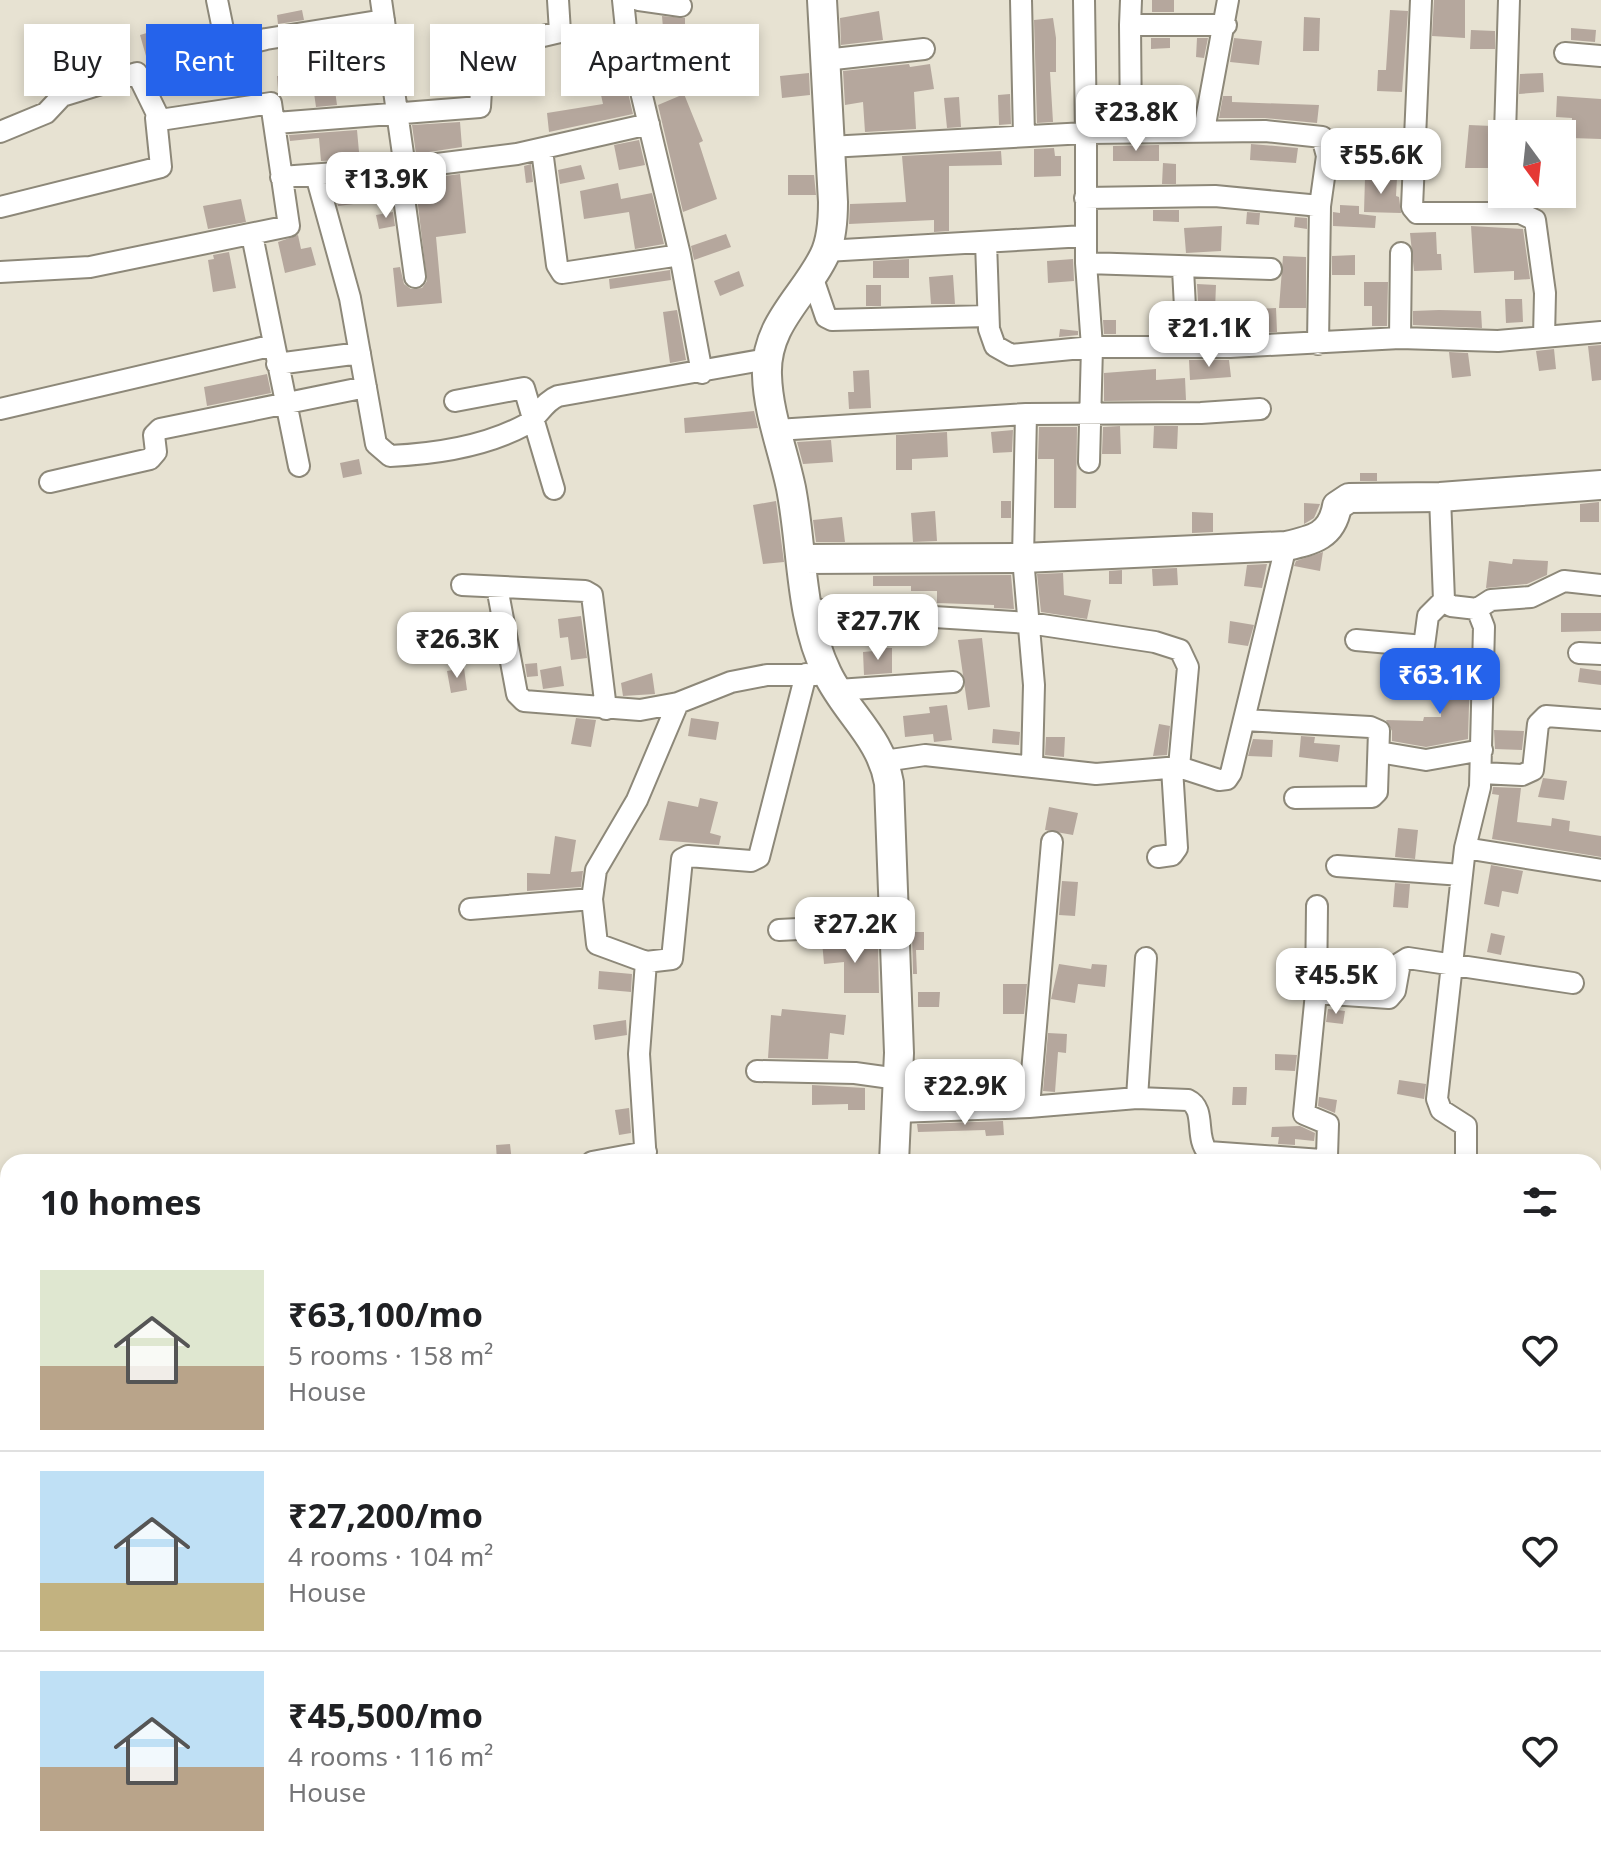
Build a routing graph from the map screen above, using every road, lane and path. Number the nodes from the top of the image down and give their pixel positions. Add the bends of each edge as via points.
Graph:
1 (217, 0) edge
2 (558, 0) edge
3 (623, 0) edge
4 (639, 0) edge
5 (822, 0) edge
6 (1021, 0) edge
7 (1084, 0) edge
8 (1131, 0) edge
9 (1228, 0) edge
10 (1421, 0) edge
11 (1509, 0) edge
12 (681, 6) dead end
13 (382, 10) edge
14 (222, 24) edge
15 (1130, 25) junction
16 (1226, 25) junction
17 (262, 40) edge
18 (924, 49) dead end
19 (1565, 53) dead end
20 (1601, 56) edge
21 (825, 60) junction
22 (396, 113) junction
23 (156, 118) junction
24 (1505, 120) edge
25 (276, 123) junction
26 (649, 124) junction
27 (1204, 130) junction
28 (0, 132) edge
29 (1131, 132) junction
30 (1086, 133) junction
31 (1024, 136) junction
32 (829, 147) junction
33 (542, 150) junction
34 (402, 169) junction
35 (316, 175) junction
36 (281, 177) junction
37 (1085, 198) junction
38 (1320, 206) junction
39 (1488, 206) edge
40 (0, 207) edge
41 (1512, 208) edge
42 (252, 235) junction
43 (1085, 236) junction
44 (986, 242) junction
45 (826, 251) junction
46 (1401, 253) dead end
47 (680, 255) junction
48 (1086, 263) junction
49 (1183, 269) junction
50 (1271, 269) dead end
51 (0, 272) edge
52 (812, 276) junction
53 (415, 277) dead end
54 (988, 316) junction
55 (1601, 332) edge
56 (1544, 337) junction
57 (1400, 338) junction
58 (1318, 344) junction
59 (1187, 346) junction
60 (1092, 347) junction
61 (360, 353) junction
62 (276, 355) junction
63 (767, 359) junction
64 (702, 373) junction
65 (366, 387) junction
66 (455, 401) dead end
67 (285, 403) junction
68 (0, 409) edge
69 (1260, 409) dead end
70 (1091, 412) junction
71 (1026, 414) junction
72 (534, 417) junction
73 (777, 430) junction
74 (1089, 462) dead end
75 (299, 466) dead end
76 (50, 482) dead end
77 (1601, 485) edge
78 (554, 489) dead end
79 (1440, 497) junction
80 (1286, 546) junction
81 (1023, 558) junction
82 (801, 559) junction
83 (462, 585) dead end
84 (1601, 585) edge
85 (497, 587) junction
86 (1444, 600) junction
87 (806, 609) junction
88 (1477, 609) junction
89 (1029, 623) junction
90 (1356, 640) dead end
91 (1579, 653) dead end
92 (1601, 654) edge
93 (824, 680) junction
94 (953, 682) dead end
95 (678, 703) junction
96 (606, 709) junction
97 (1244, 720) junction
98 (1601, 720) edge
99 (1482, 750) junction
100 (1379, 752) junction
101 (884, 761) junction
102 (1032, 765) junction
103 (1176, 768) junction
104 (1481, 773) junction
105 (1295, 798) dead end
106 (1052, 842) dead end
107 (1465, 848) junction
108 (1158, 857) dead end
109 (1337, 866) dead end
110 (1601, 870) edge
111 (1462, 875) junction
112 (592, 899) junction
113 (1317, 906) dead end
114 (470, 909) dead end
115 (779, 930) dead end
116 (894, 934) junction
117 (1146, 958) dead end
118 (646, 962) junction
119 (1451, 962) junction
120 (1573, 983) dead end
121 (1316, 993) junction
122 (757, 1071) dead end
123 (898, 1079) junction
124 (1137, 1098) junction
125 (1029, 1107) junction
126 (897, 1112) junction
127 (646, 1154) edge
128 (894, 1154) edge
129 (1241, 1154) edge
130 (1325, 1154) edge
131 (1466, 1154) edge

1 - 14 street
2 - 22 street via 560,32 526,40 521,65 482,73 480,107
3 - 26 street
4 - 12 street
5 - 21 street
6 - 31 street
7 - 30 street
8 - 15 street
9 - 16 street
10 - 39 street via 1412,207 1417,213
11 - 24 street
13 - 17 street
13 - 22 street
15 - 16 street
15 - 29 street
16 - 27 street
18 - 21 street
19 - 20 street
21 - 32 street
22 - 25 street
22 - 34 street
23 - 25 street via 271,103
23 - 28 street via 137,73 62,96 46,113
23 - 40 street via 161,167
25 - 36 street
26 - 33 street
26 - 47 street
27 - 29 street
27 - 38 street via 1322,137 1327,156
29 - 30 street
30 - 31 street
30 - 37 street
31 - 32 street
32 - 45 street via 833,215
33 - 34 street
33 - 47 street via 562,273
34 - 35 street
34 - 53 street
35 - 36 street
35 - 61 street
36 - 42 street via 289,226
37 - 38 street via 1215,196
37 - 43 street
38 - 58 street
41 - 56 street via 1529,215 1537,226
42 - 51 street via 90,267
42 - 62 street
43 - 44 street
43 - 48 street
44 - 45 street
44 - 54 street
45 - 52 street
46 - 57 street
47 - 64 street
48 - 49 street
48 - 60 street
49 - 50 street
49 - 59 street
52 - 54 street via 826,317 832,320
52 - 63 street via 779,323
54 - 60 street via 992,340 1002,353
55 - 56 street
56 - 57 street
57 - 58 street
58 - 59 street
59 - 60 street
60 - 70 street
61 - 62 street
61 - 65 street
62 - 67 street
62 - 68 street
63 - 64 street
63 - 73 street
64 - 72 street via 558,396
65 - 67 street
65 - 72 street via 376,444 390,456 443,453
66 - 72 street via 524,388
67 - 75 street
67 - 76 street via 160,429 150,459
69 - 70 street
70 - 71 street
70 - 74 street
71 - 73 street
71 - 81 street
72 - 78 street
73 - 82 street
77 - 79 street
79 - 80 street via 1349,498 1337,506 1325,533
79 - 86 street
80 - 81 street
80 - 97 street
81 - 82 street
81 - 89 street
82 - 87 street
83 - 85 street
84 - 88 street via 1560,581 1531,597 1491,600
85 - 96 street via 520,699
85 - 96 street via 592,595
86 - 88 street
86 - 90 street via 1428,616 1424,646
87 - 89 street
87 - 93 street
88 - 99 street via 1484,627
89 - 102 street
89 - 103 street via 1180,650 1188,667
91 - 92 street
93 - 94 street
93 - 95 street via 731,682
93 - 101 street via 870,732
93 - 118 street via 759,857 682,859 672,959
95 - 96 street
95 - 112 street via 637,800 596,870
97 - 100 street via 1375,728
97 - 103 street via 1227,779
98 - 104 street via 1546,716 1538,724 1533,770 1522,775
99 - 100 street via 1426,760
99 - 104 street
100 - 105 street via 1377,792 1372,797
101 - 102 street via 925,755
101 - 116 street
102 - 103 street via 1096,774
103 - 108 street via 1177,848 1172,855
104 - 107 street
106 - 125 street
107 - 110 street
107 - 111 street
109 - 111 street
111 - 119 street
112 - 114 street
112 - 118 street via 597,944
113 - 121 street
115 - 116 street
116 - 123 street
117 - 124 street
118 - 127 street via 639,1054
119 - 120 street
119 - 121 street via 1403,959 1389,998
119 - 131 street via 1437,1099 1441,1110 1466,1126
121 - 130 street via 1304,1114 1328,1124
122 - 123 street
123 - 126 street
124 - 125 street
124 - 129 street via 1195,1103 1202,1145 1208,1152
125 - 126 street
126 - 128 street

